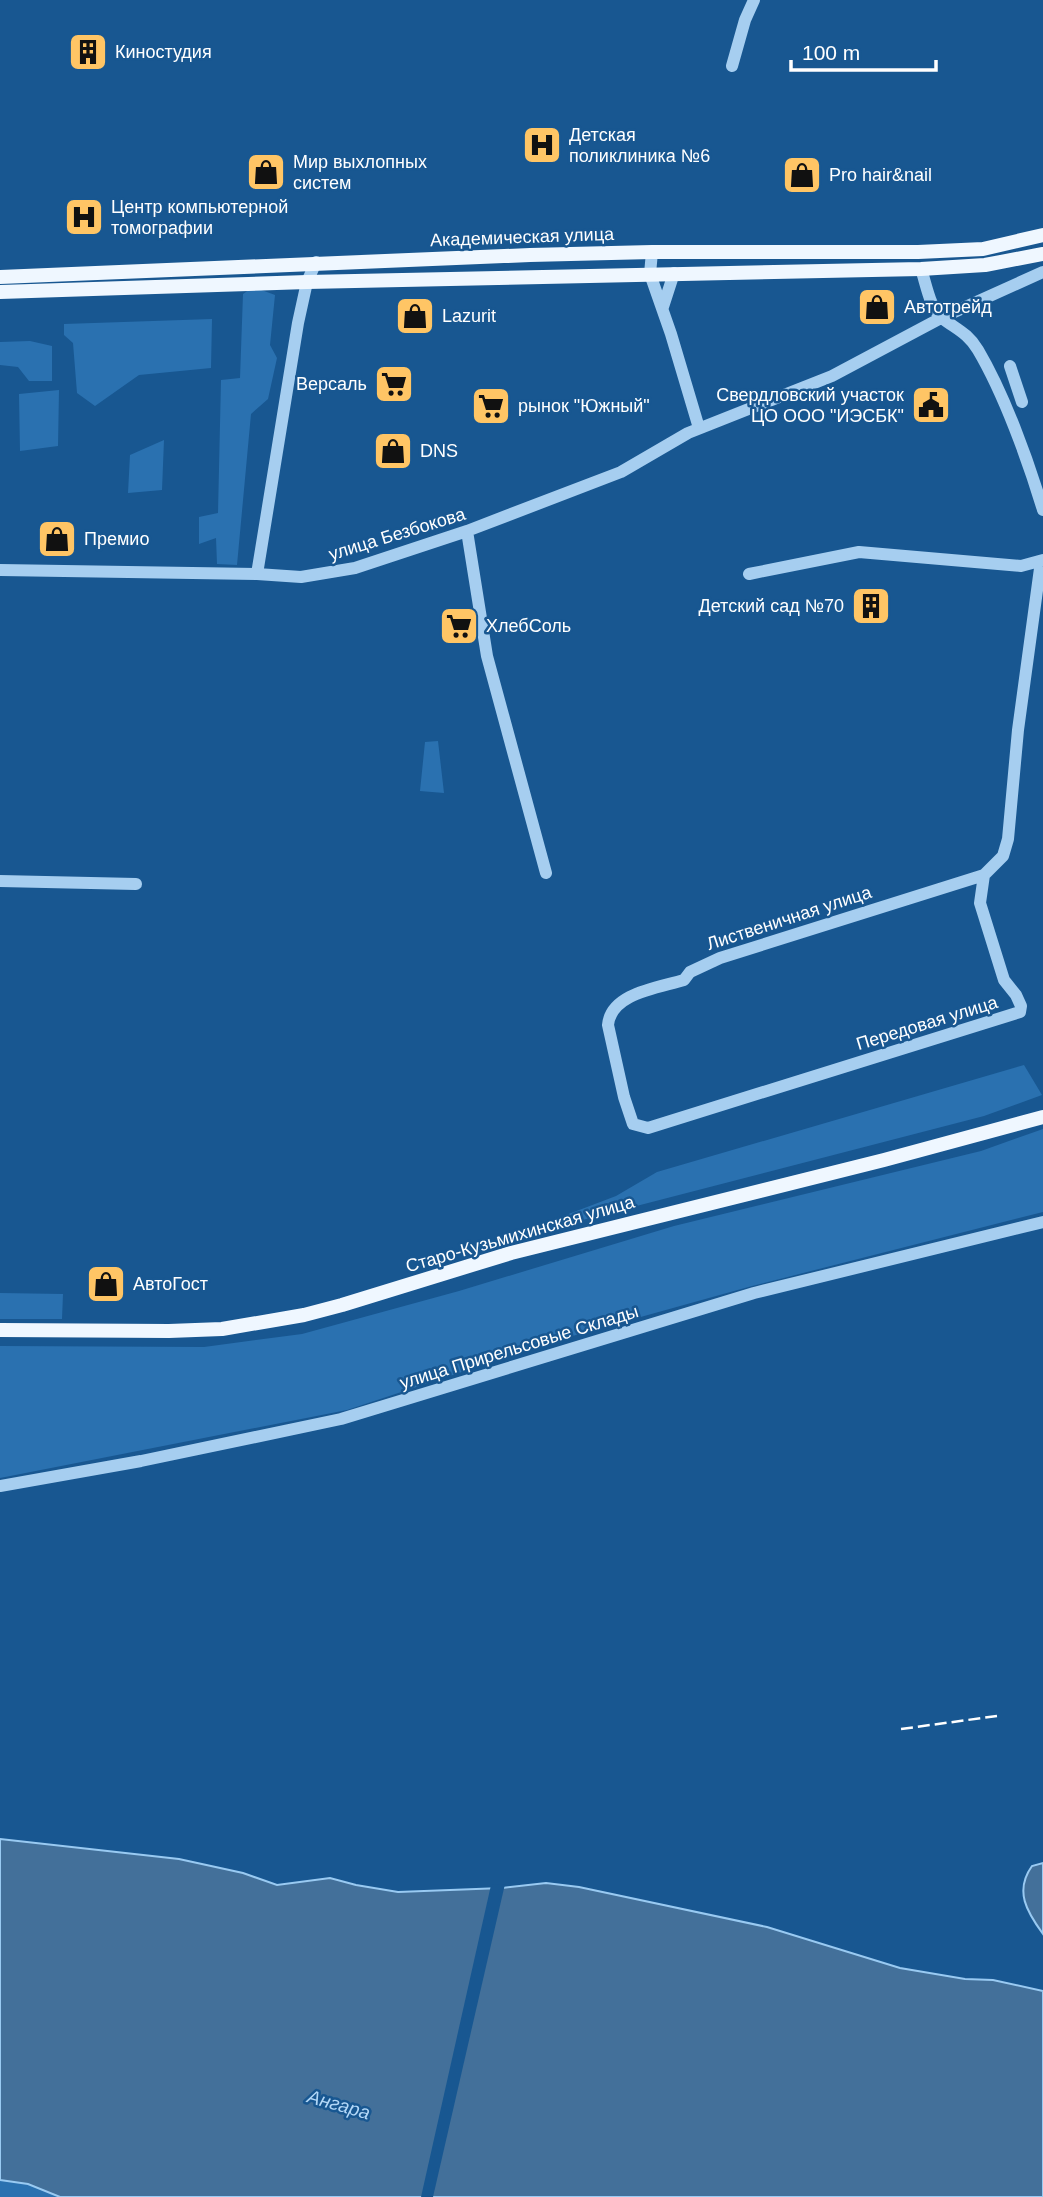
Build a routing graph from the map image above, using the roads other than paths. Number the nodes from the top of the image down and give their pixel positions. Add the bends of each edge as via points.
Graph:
1 (754, 0) edge
2 (732, 66) dead end
3 (1043, 235) edge
4 (652, 252) junction
5 (611, 254) junction
6 (1043, 254) edge
7 (316, 262) junction
8 (921, 269) junction
9 (1043, 272) edge
10 (674, 273) junction
11 (650, 274) junction
12 (607, 275) junction
13 (0, 276) edge
14 (307, 282) junction
15 (0, 292) edge
16 (663, 307) junction
17 (941, 318) junction
18 (1010, 366) dead end
19 (1022, 402) dead end
20 (699, 428) junction
21 (1043, 510) edge
22 (467, 531) junction
23 (260, 553) junction
24 (1042, 561) edge
25 (0, 570) edge
26 (257, 574) junction
27 (749, 574) dead end
28 (301, 577) junction
29 (545, 873) dead end
30 (984, 875) junction
31 (0, 881) edge
32 (136, 884) dead end
33 (1043, 1117) edge
34 (633, 1124) joint
35 (1043, 1222) edge
36 (0, 1330) edge
37 (0, 1486) edge

1 - 2 street
3 - 4 main road, Академическая улица via 983,249 918,252
4 - 5 main road, Академическая улица
4 - 11 street
5 - 7 main road, Академическая улица
5 - 12 main road
6 - 8 main road
7 - 13 main road, Академическая улица
7 - 14 street
8 - 10 main road
8 - 17 street
9 - 17 street, улица Безбокова
10 - 11 main road
10 - 16 street
11 - 12 main road
11 - 16 street
12 - 14 main road
14 - 15 main road
14 - 23 street
16 - 20 street
17 - 20 street, улица Безбокова via 832,376
17 - 21 street via 965,333 977,348 1010,419
18 - 19 street
20 - 22 street, улица Безбокова via 621,472
22 - 28 street, улица Безбокова via 355,568
22 - 29 street via 486,656
23 - 26 street
23 - 28 street via 279,569
24 - 27 street via 1021,566 859,552
24 - 30 street via 1018,730 1009,839 1003,856
25 - 26 street, улица Безбокова
26 - 28 street, улица Безбокова
30 - 34 street, Лиственичная улица via 720,957 690,972 684,981 613,1007 608,1025
30 - 34 street, Передовая улица via 981,903 1004,980 1016,995 1020,1013 648,1128
31 - 32 street
33 - 36 main road, Старо-Кузьмихинская улица via 511,1253 304,1315 222,1329
35 - 37 street, улица Прирельсовые Склады via 754,1293 341,1419

